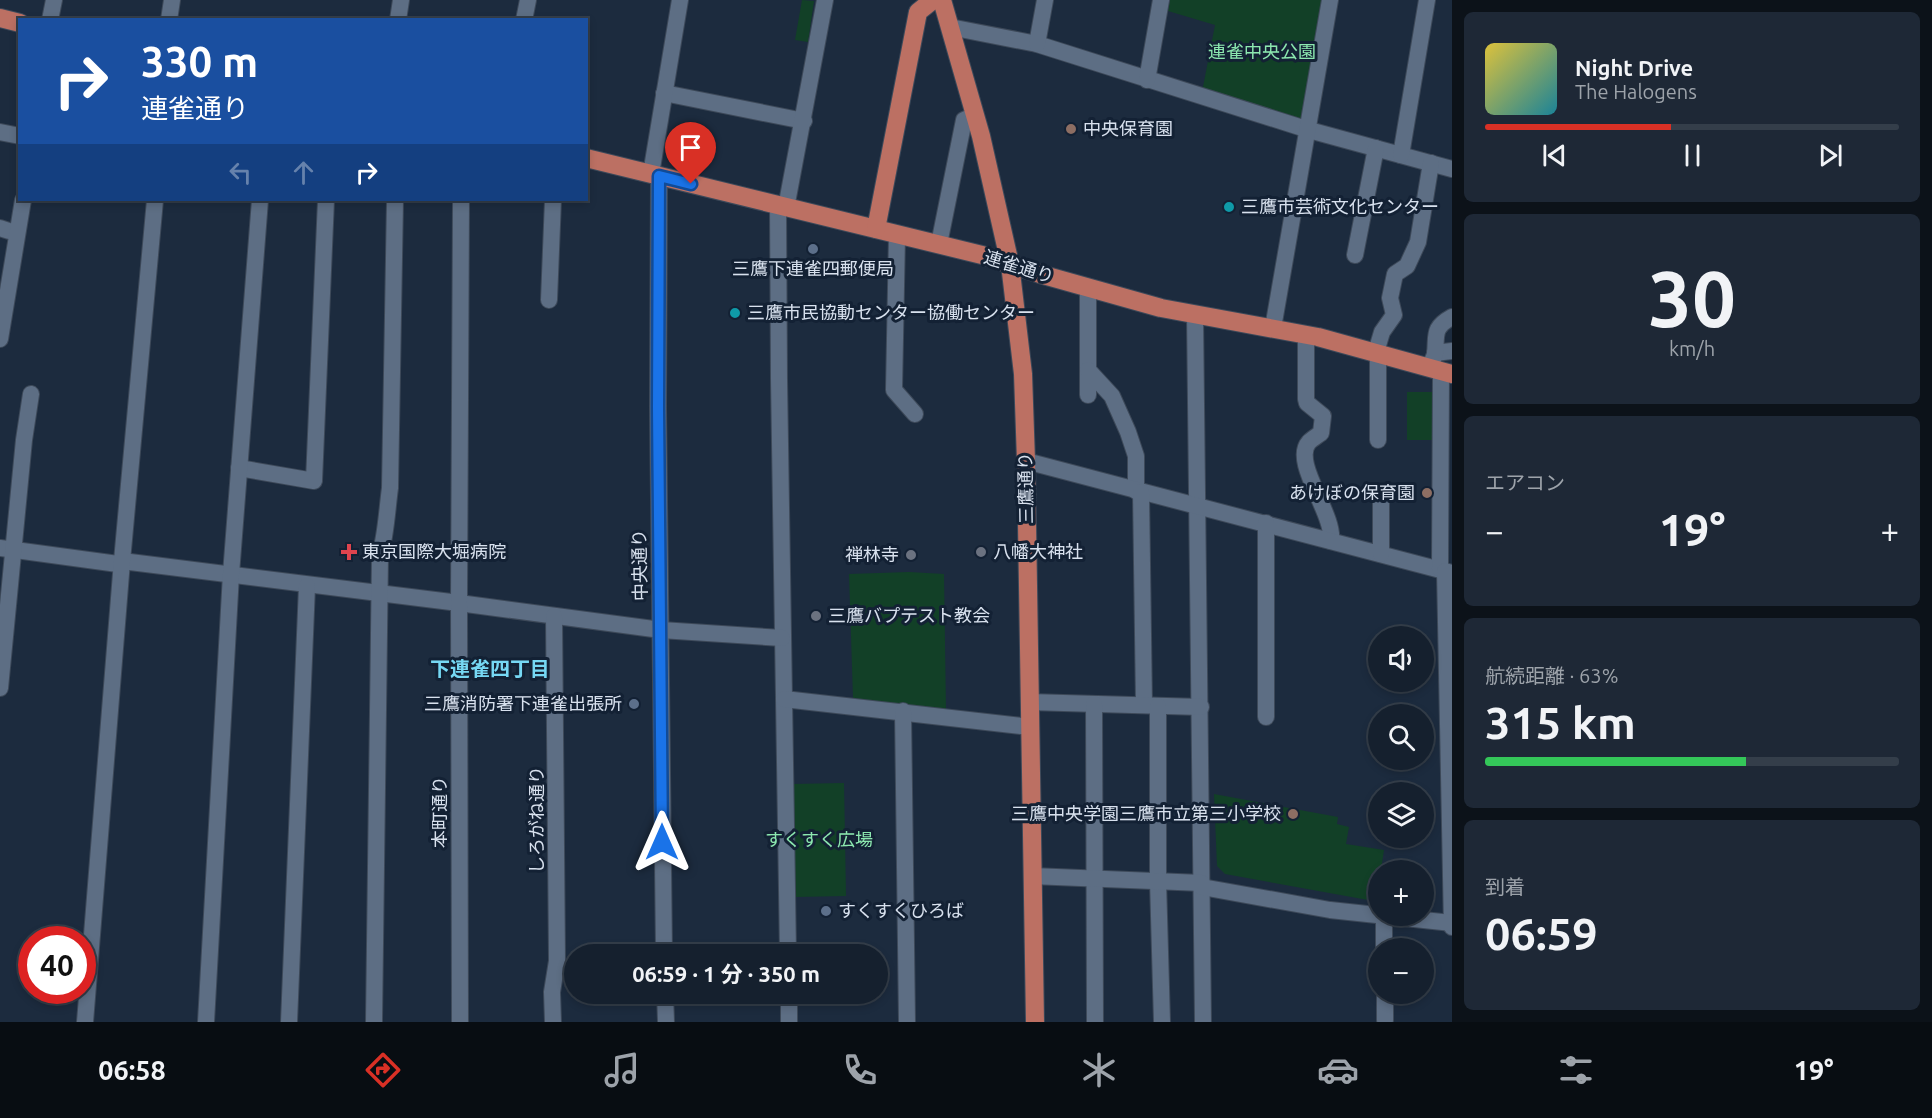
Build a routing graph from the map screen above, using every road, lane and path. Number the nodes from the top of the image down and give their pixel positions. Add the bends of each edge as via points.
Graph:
1 (54, 0) edge
2 (172, 0) edge
3 (401, 0) edge
4 (528, 0) edge
5 (680, 0) edge
6 (825, 0) edge
7 (933, 0) edge
8 (942, 0) edge
9 (1045, 0) edge
10 (1161, 0) edge
11 (1330, 0) edge
12 (1427, 0) edge
13 (0, 18) edge
14 (50, 18) edge
15 (170, 18) edge
16 (398, 18) edge
17 (524, 18) edge
18 (18, 22) edge
19 (950, 27) junction
20 (1037, 44) junction
21 (1147, 80) junction
22 (664, 93) junction
23 (975, 115) junction
24 (804, 121) junction
25 (1309, 130) junction
26 (0, 132) edge
27 (18, 136) edge
28 (1376, 148) junction
29 (1401, 155) junction
30 (588, 158) edge
31 (1431, 163) junction
32 (1452, 169) edge
33 (655, 175) junction
34 (23, 201) edge
35 (155, 201) edge
36 (260, 201) edge
37 (326, 201) edge
38 (395, 201) edge
39 (461, 201) edge
40 (553, 201) edge
41 (782, 207) junction
42 (876, 229) junction
43 (897, 235) junction
44 (939, 244) junction
45 (1355, 255) dead end
46 (1011, 264) junction
47 (1088, 286) junction
48 (549, 300) dead end
49 (1195, 315) junction
50 (1452, 317) edge
51 (1273, 328) junction
52 (1306, 335) junction
53 (0, 339) edge
54 (1452, 351) edge
55 (1377, 353) junction
56 (1439, 366) edge
57 (1088, 370) junction
58 (31, 394) dead end
59 (1088, 395) dead end
60 (915, 414) dead end
61 (1378, 440) dead end
62 (1026, 461) junction
63 (239, 468) junction
64 (1139, 491) junction
65 (1381, 493) dead end
66 (1199, 506) junction
67 (1266, 523) junction
68 (1331, 541) junction
69 (7, 549) edge
70 (1381, 554) junction
71 (122, 561) junction
72 (1446, 571) edge
73 (231, 574) junction
74 (307, 586) junction
75 (380, 594) junction
76 (459, 603) junction
77 (554, 616) junction
78 (661, 630) junction
79 (782, 638) junction
80 (0, 688) edge
81 (784, 699) junction
82 (1029, 702) junction
83 (1094, 704) junction
84 (1151, 706) junction
85 (1201, 707) junction
86 (903, 711) junction
87 (1266, 717) dead end
88 (1030, 727) junction
89 (1032, 876) junction
90 (1094, 879) junction
91 (1158, 881) junction
92 (1202, 885) junction
93 (1368, 914) edge
94 (1434, 923) edge
95 (1452, 925) edge
96 (664, 944) edge
97 (788, 944) edge
98 (665, 1004) edge
99 (789, 1004) edge
100 (1385, 1004) edge
101 (1385, 1020) dead end
102 (85, 1022) edge
103 (206, 1022) edge
104 (289, 1022) edge
105 (374, 1022) edge
106 (460, 1022) edge
107 (553, 1022) edge
108 (666, 1022) edge
109 (789, 1022) edge
110 (907, 1022) edge
111 (1035, 1022) edge
112 (1095, 1022) edge
113 (1162, 1022) edge
114 (1203, 1022) edge

1 - 14 street
2 - 15 street
3 - 16 street
4 - 17 street
5 - 22 street, 中央通り
6 - 24 street
7 - 42 main road via 918,12
8 - 19 main road, 三鷹通り
9 - 20 street
10 - 21 street
11 - 25 street
12 - 29 street
13 - 18 main road
19 - 20 street
19 - 23 main road, 三鷹通り
20 - 21 street
21 - 25 street
22 - 24 street
22 - 33 street, 中央通り
23 - 44 street via 963,120
23 - 46 main road, 三鷹通り
24 - 41 street
25 - 28 street
25 - 51 street
26 - 27 street
28 - 29 street
28 - 45 street
29 - 31 street
30 - 33 main road, 連雀通り
31 - 32 street
31 - 55 street via 1418,242 1407,266 1395,274 1390,298 1394,315 1382,332
33 - 41 main road, 連雀通り
33 - 78 street, 中央通り
34 - 53 street
35 - 71 street
36 - 63 street
37 - 63 street via 314,481
38 - 75 street via 390,488 380,555
39 - 76 street, 本町通り
40 - 48 street
41 - 42 main road, 連雀通り
41 - 79 street
42 - 43 main road, 連雀通り
43 - 44 main road, 連雀通り
43 - 60 street via 894,390
44 - 46 main road, 連雀通り
46 - 47 main road, 連雀通り
46 - 62 main road, 三鷹通り via 1023,374
47 - 49 main road, 連雀通り
47 - 57 street
49 - 51 main road, 連雀通り
49 - 66 street
50 - 56 street via 1437,332 1434,345
51 - 52 main road, 連雀通り
52 - 55 main road, 連雀通り
52 - 68 street via 1306,399 1323,416 1321,433 1307,446 1306,466 1325,510
54 - 56 street
55 - 56 main road, 連雀通り
55 - 61 street
56 - 72 street
57 - 59 street
57 - 64 street via 1112,396 1128,432 1136,456
58 - 69 street
62 - 64 street
62 - 82 main road, 三鷹通り
63 - 73 street
64 - 66 street
64 - 84 street
65 - 70 street
66 - 67 street
66 - 85 street
67 - 68 street
67 - 87 street
68 - 70 street
69 - 71 street via 118,564
69 - 80 street
70 - 72 street
71 - 73 street
71 - 102 street
72 - 95 street
73 - 74 street
73 - 103 street
74 - 75 street
74 - 104 street
75 - 76 street
75 - 105 street
76 - 77 street
76 - 106 street, 本町通り
77 - 78 street
77 - 107 street, しろがね通り via 558,961 552,992
78 - 79 street
78 - 96 street, 中央通り
79 - 81 street
81 - 86 street
81 - 97 street
82 - 83 street
82 - 88 main road, 三鷹通り
83 - 84 street
83 - 90 street
84 - 85 street
84 - 91 street
85 - 92 street
86 - 88 street
86 - 110 street
88 - 89 main road, 三鷹通り
89 - 90 street
89 - 111 main road, 三鷹通り
90 - 91 street
90 - 112 street
91 - 92 street
91 - 113 street
92 - 93 street
92 - 114 street
94 - 95 street
98 - 108 street
99 - 109 street
100 - 101 street

